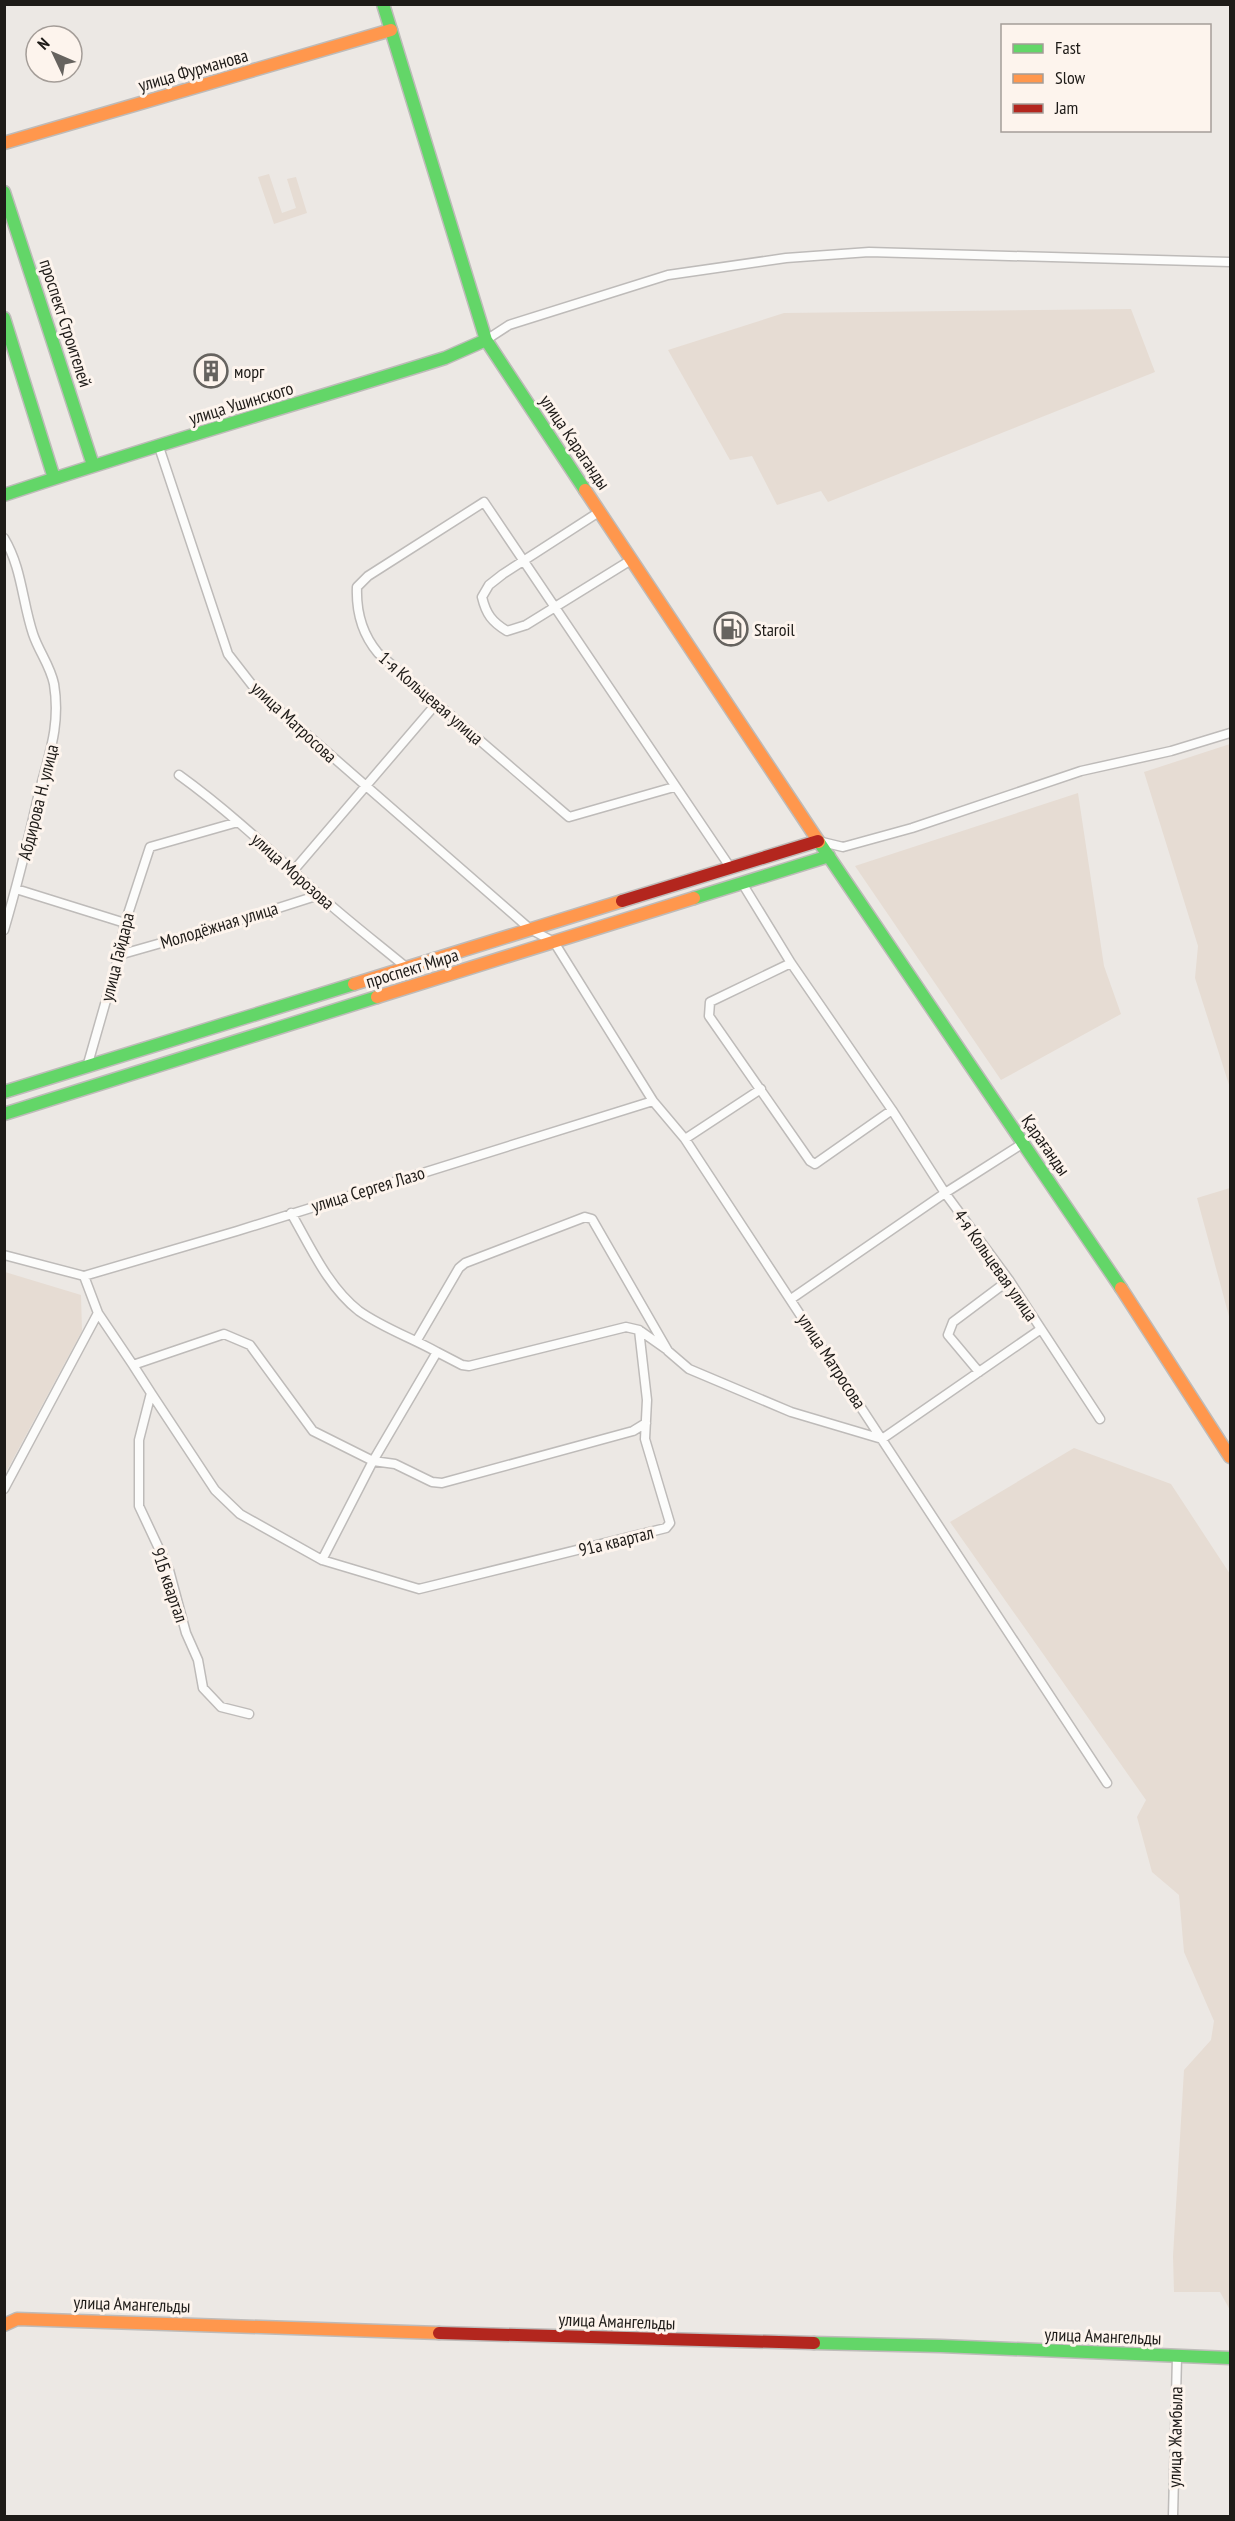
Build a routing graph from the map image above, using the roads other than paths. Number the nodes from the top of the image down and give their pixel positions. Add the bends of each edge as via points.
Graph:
1 (383, 4) edge
2 (391, 30) junction
3 (4, 143) edge
4 (4, 192) edge
5 (1230, 262) edge
6 (4, 318) edge
7 (486, 340) junction
8 (159, 447) junction
9 (93, 465) junction
10 (54, 478) junction
11 (4, 495) edge
12 (599, 512) junction
13 (4, 538) edge
14 (522, 560) junction
15 (631, 560) junction
16 (553, 607) junction
17 (436, 704) junction
18 (1230, 733) edge
19 (179, 775) dead end
20 (365, 787) junction
21 (674, 787) junction
22 (238, 822) junction
23 (818, 841) junction
24 (843, 848) junction
25 (829, 856) junction
26 (730, 867) junction
27 (294, 870) junction
28 (742, 883) junction
29 (16, 889) junction
30 (319, 895) junction
31 (124, 922) junction
32 (4, 930) edge
33 (530, 930) junction
34 (554, 942) junction
35 (119, 955) junction
36 (791, 963) junction
37 (407, 968) junction
38 (87, 1067) junction
39 (761, 1089) junction
40 (4, 1092) edge
41 (653, 1101) junction
42 (892, 1110) junction
43 (4, 1114) edge
44 (685, 1139) junction
45 (1022, 1144) junction
46 (945, 1193) junction
47 (291, 1213) junction
48 (4, 1256) edge
49 (84, 1276) junction
50 (1009, 1280) junction
51 (791, 1299) junction
52 (98, 1313) junction
53 (1041, 1329) junction
54 (639, 1330) junction
55 (417, 1340) junction
56 (668, 1351) junction
57 (437, 1352) junction
58 (133, 1365) junction
59 (979, 1372) junction
60 (151, 1393) junction
61 (1100, 1419) dead end
62 (646, 1423) junction
63 (882, 1439) junction
64 (1230, 1456) edge
65 (373, 1461) junction
66 (4, 1489) edge
67 (322, 1560) junction
68 (249, 1714) dead end
69 (1107, 1783) dead end
70 (4, 2325) edge
71 (1177, 2357) junction
72 (1230, 2358) edge
73 (1173, 2517) edge

1 - 2 main road, улица Караганды
2 - 3 main road, улица Фурманова
2 - 7 main road, улица Караганды
4 - 9 main road, проспект Строителей
5 - 7 street via 869,252 786,258 668,275 509,325
6 - 10 main road
7 - 8 main road, улица Ушинского via 445,358
7 - 12 main road, улица Караганды
8 - 9 main road, улица Ушинского
8 - 20 street, улица Матросова via 228,654 256,690
9 - 10 main road, улица Ушинского
10 - 11 main road, улица Ушинского
12 - 14 street
12 - 15 main road, улица Караганды
13 - 29 street, Абдирова Н. улица via 17,562 33,635 50,668 54,687 52,751
14 - 16 street, 1-я Кольцевая улица
14 - 16 street via 489,585 483,597 493,623 507,631 526,625
14 - 17 street, 1-я Кольцевая улица via 484,502 368,576 357,587 356,604 366,638
15 - 16 street
15 - 23 main road, улица Караганды
16 - 21 street, 1-я Кольцевая улица
17 - 20 street
17 - 21 street, 1-я Кольцевая улица via 569,817
18 - 24 street via 1082,771
19 - 22 street, улица Морозова
20 - 27 street
20 - 33 street, улица Матросова
21 - 26 street, 1-я Кольцевая улица
22 - 27 street, улица Морозова
22 - 31 street, улица Гайдара via 150,847
23 - 24 street
23 - 25 main road, улица Караганды
23 - 26 main road, проспект Мира
24 - 25 street
25 - 28 main road, проспект Мира
25 - 45 main road, Қарағанды
26 - 33 main road, проспект Мира
27 - 30 street, улица Морозова
28 - 34 main road, проспект Мира
28 - 36 street, 4-я Кольцевая улица
29 - 31 street
29 - 32 street, Абдирова Н. улица
30 - 35 street, Молодёжная улица
30 - 37 street, улица Морозова
31 - 35 street, улица Гайдара
33 - 34 street, улица Матросова
33 - 37 main road, проспект Мира
34 - 41 street, улица Матросова
34 - 43 main road, проспект Мира
35 - 38 street, улица Гайдара
36 - 39 street via 710,1002 709,1016
36 - 42 street, 4-я Кольцевая улица
37 - 38 main road, проспект Мира
38 - 40 main road, проспект Мира
39 - 42 street via 815,1164
39 - 44 street
41 - 44 street, улица Матросова
41 - 47 street, улица Сергея Лазо
42 - 46 street, 4-я Кольцевая улица
44 - 51 street, улица Матросова
45 - 46 street
45 - 64 main road, Қарағанды
46 - 50 street, 4-я Кольцевая улица
46 - 51 street
47 - 49 street, улица Сергея Лазо
47 - 55 street via 344,1298 366,1315
48 - 49 street
49 - 52 street
50 - 53 street, 4-я Кольцевая улица
50 - 59 street via 949,1328 948,1335
51 - 63 street, улица Матросова
52 - 58 street
52 - 66 street
53 - 59 street
53 - 61 street, 4-я Кольцевая улица
54 - 56 street
54 - 57 street via 626,1327 469,1366
54 - 62 street
55 - 56 street via 465,1263 585,1217 592,1219
55 - 57 street
56 - 63 street via 689,1369 734,1390
57 - 65 street
58 - 60 street
58 - 65 street via 224,1334 250,1345 313,1431
59 - 63 street
60 - 67 street via 215,1490 240,1514
60 - 68 street, 91Б квартал via 139,1440 139,1506 169,1570 203,1688 221,1707
62 - 65 street via 633,1431 442,1484 395,1464
62 - 67 street, 91а квартал via 648,1458 670,1523 666,1528 419,1589
63 - 69 street, улица Матросова
65 - 67 street
70 - 71 main road, улица Амангельды via 17,2319 941,2346
71 - 72 main road, улица Амангельды
71 - 73 street, улица Жамбыла

